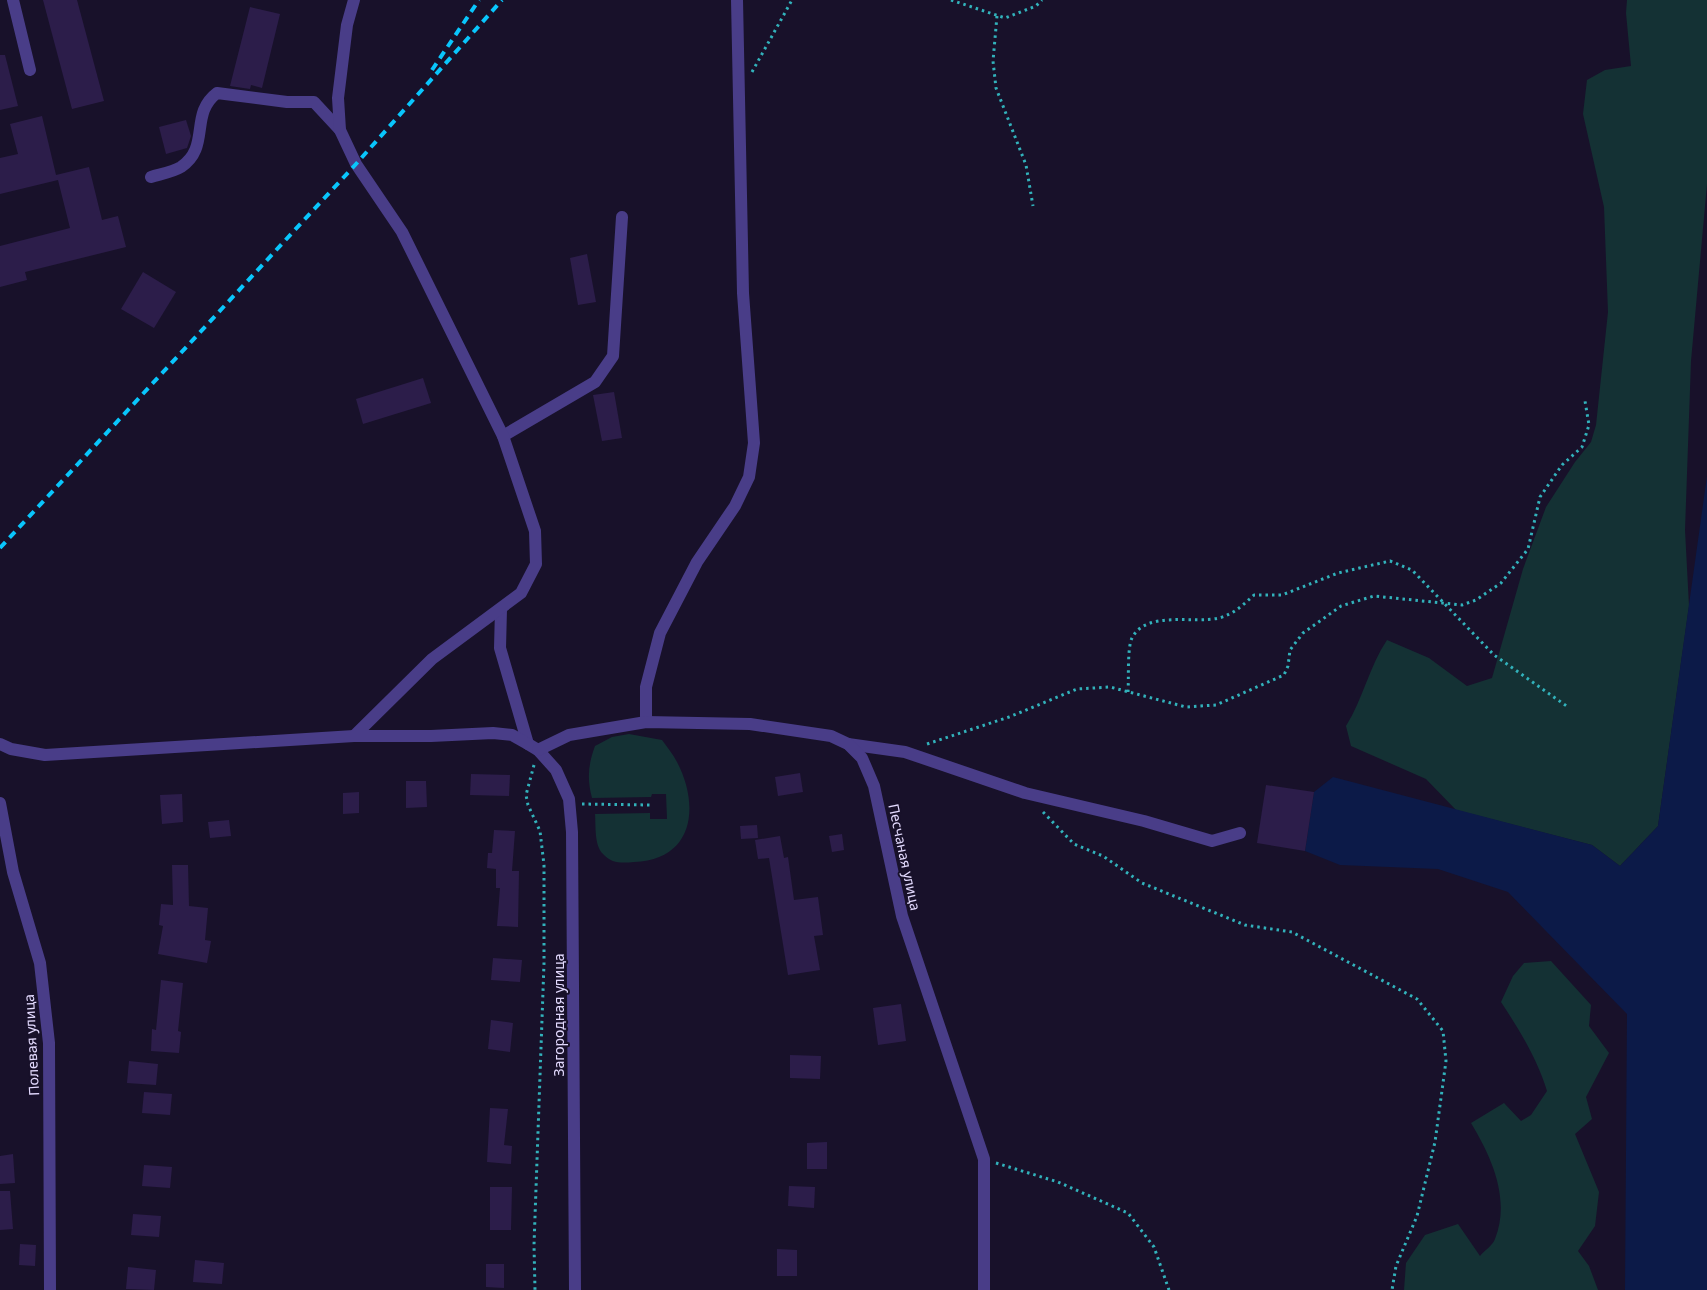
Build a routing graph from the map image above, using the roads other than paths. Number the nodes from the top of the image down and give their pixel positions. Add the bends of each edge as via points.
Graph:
1 (13, 0) edge
2 (354, 0) edge
3 (736, 0) edge
4 (30, 70) dead end
5 (340, 130) junction
6 (151, 177) dead end
7 (622, 217) dead end
8 (503, 436) junction
9 (501, 609) junction
10 (646, 722) junction
11 (354, 736) junction
12 (0, 744) edge
13 (848, 744) junction
14 (533, 747) junction
15 (0, 803) edge
16 (1240, 833) dead end
17 (50, 1290) edge
18 (575, 1290) edge
19 (984, 1290) edge

1 - 4 street
2 - 5 street via 347,25 338,98
3 - 10 street via 743,293 754,443 749,477 735,506 697,562 660,633 646,687
5 - 6 street via 314,102 286,102 217,93 207,100 201,115 202,132 196,150 182,166
5 - 8 street via 356,164 402,232
7 - 8 street via 613,356 595,382
8 - 9 street via 535,532 536,564 520,593
9 - 11 street via 432,659
9 - 14 street via 500,648
10 - 13 street, Песчаная улица via 750,724 831,736
10 - 14 street, Песчаная улица via 569,735
11 - 12 street via 45,755
11 - 14 street via 493,733 512,735
13 - 16 street via 905,752 1025,793 1212,841
13 - 19 street, Песчаная улица via 862,758 874,786 902,916 984,1159
14 - 18 street, Загородная улица via 556,770 569,804 572,832
15 - 17 street, Полевая улица via 12,872 40,964 49,1043

